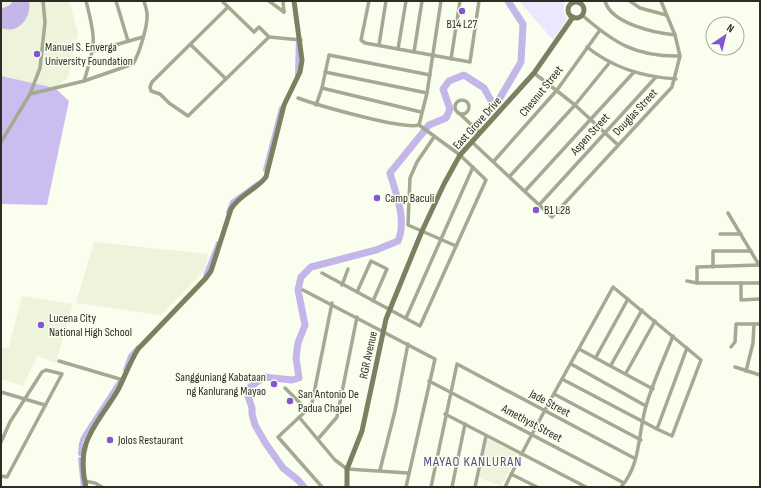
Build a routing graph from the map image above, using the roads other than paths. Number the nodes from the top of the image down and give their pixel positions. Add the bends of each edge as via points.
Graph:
1 (42, 1) edge
2 (86, 1) edge
3 (116, 1) edge
4 (144, 1) edge
5 (222, 1) edge
6 (269, 1) edge
7 (283, 1) edge
8 (294, 1) edge
9 (368, 1) edge
10 (386, 1) edge
11 (406, 1) edge
12 (422, 1) edge
13 (441, 1) edge
14 (460, 1) edge
15 (479, 1) edge
16 (605, 1) edge
17 (630, 1) edge
18 (662, 1) edge
19 (580, 2) edge
20 (568, 3) edge
21 (228, 7) junction
22 (582, 15) junction
23 (666, 15) junction
24 (573, 17) junction
25 (600, 30) junction
26 (675, 35) junction
27 (143, 37) junction
28 (269, 37) junction
29 (301, 40) junction
30 (128, 41) junction
31 (191, 45) junction
32 (379, 45) junction
33 (587, 47) junction
34 (398, 49) junction
35 (94, 51) junction
36 (414, 52) junction
37 (433, 56) junction
38 (680, 56) junction
39 (451, 59) junction
40 (610, 62) junction
41 (325, 72) junction
42 (634, 72) junction
43 (534, 73) junction
44 (430, 75) junction
45 (656, 78) junction
46 (226, 79) junction
47 (676, 79) junction
48 (84, 81) junction
49 (322, 88) junction
50 (558, 90) junction
51 (427, 93) junction
52 (30, 94) junction
53 (298, 98) dead end
54 (316, 105) junction
55 (575, 105) junction
56 (421, 112) junction
57 (458, 112) dead end
58 (591, 119) junction
59 (419, 125) junction
60 (605, 132) junction
61 (480, 133) junction
62 (434, 137) junction
63 (1, 142) edge
64 (472, 142) junction
65 (618, 145) junction
66 (460, 155) junction
67 (494, 161) junction
68 (473, 167) junction
69 (510, 176) junction
70 (525, 191) junction
71 (540, 204) junction
72 (728, 213) dead end
73 (422, 231) junction
74 (720, 234) dead end
75 (742, 234) junction
76 (440, 239) junction
77 (456, 246) junction
78 (751, 251) junction
79 (760, 265) edge
80 (713, 267) junction
81 (348, 269) dead end
82 (322, 273) dead end
83 (687, 281) dead end
84 (697, 283) junction
85 (741, 283) junction
86 (760, 283) edge
87 (342, 284) junction
88 (303, 290) dead end
89 (357, 292) junction
90 (628, 299) junction
91 (760, 299) edge
92 (373, 301) junction
93 (332, 304) junction
94 (389, 309) junction
95 (642, 310) junction
96 (356, 317) junction
97 (406, 318) junction
98 (386, 319) joint
99 (655, 321) junction
100 (754, 324) junction
101 (760, 324) edge
102 (383, 331) junction
103 (673, 336) junction
104 (408, 344) junction
105 (731, 347) dead end
106 (687, 348) junction
107 (579, 349) junction
108 (596, 357) junction
109 (59, 360) dead end
110 (570, 364) junction
111 (611, 365) junction
112 (735, 367) dead end
113 (746, 371) junction
114 (626, 373) junction
115 (760, 374) edge
116 (562, 379) junction
117 (123, 380) junction
118 (429, 380) junction
119 (285, 388) dead end
120 (653, 389) junction
121 (450, 391) junction
122 (1, 392) edge
123 (554, 394) junction
124 (25, 399) junction
125 (45, 405) junction
126 (646, 406) junction
127 (306, 410) junction
128 (545, 411) junction
129 (445, 414) junction
130 (299, 418) junction
131 (643, 422) junction
132 (465, 424) junction
133 (657, 430) junction
134 (532, 434) junction
135 (486, 436) junction
136 (318, 439) junction
137 (641, 440) junction
138 (1, 442) edge
139 (522, 454) junction
140 (634, 458) junction
141 (347, 469) junction
142 (380, 470) junction
143 (408, 473) junction
144 (511, 474) junction
145 (1, 476) edge
146 (624, 483) junction
147 (85, 484) edge
148 (102, 487) edge
149 (322, 487) edge
150 (347, 487) edge
151 (406, 487) edge
152 (431, 487) edge
153 (452, 487) edge
154 (476, 487) edge
155 (505, 487) edge
156 (537, 487) edge
157 (586, 487) edge
158 (621, 487) edge

1 - 52 street via 45,22 43,53
2 - 35 street via 93,30
3 - 30 street
4 - 27 street via 147,14
5 - 21 street
6 - 7 street via 284,12
8 - 29 street
9 - 32 street via 362,40
10 - 32 street
11 - 34 street
12 - 36 street
13 - 37 street
14 - 39 street
15 - 39 street via 470,62
16 - 26 street via 611,10 637,28
17 - 23 street via 640,8
18 - 23 street, Douglas Street
19 - 20 street
19 - 22 street via 584,8
20 - 24 street via 568,12
21 - 28 street via 254,32 259,27
21 - 31 street
22 - 24 street
22 - 25 street
23 - 26 street, Douglas Street
24 - 43 street, East Grove Drive
25 - 33 street, Chesnut Street
25 - 38 street via 644,54 659,57
26 - 38 street, Douglas Street
27 - 30 street
27 - 48 street via 132,64
28 - 29 street
28 - 46 street
29 - 117 street via 300,72 284,105 266,177 235,201 210,271 186,300 138,349
30 - 35 street
31 - 46 street
31 - 46 street via 152,82 151,91 160,94 188,116
32 - 34 street
33 - 40 street
33 - 50 street, Chesnut Street
34 - 36 street
35 - 48 street
36 - 37 street
37 - 39 street
37 - 44 street
38 - 47 street, Douglas Street
40 - 42 street
40 - 55 street
41 - 44 street via 329,55
41 - 49 street
41 - 51 street
42 - 45 street
42 - 58 street
43 - 50 street
43 - 61 street, East Grove Drive
44 - 51 street
45 - 47 street
45 - 60 street, Aspen Street
47 - 65 street, Douglas Street via 672,87
48 - 52 street
49 - 54 street
49 - 56 street
50 - 55 street
50 - 67 street, Chesnut Street
51 - 56 street
52 - 63 street
53 - 54 street
54 - 59 street via 412,128
55 - 58 street
55 - 69 street
56 - 59 street
57 - 61 street
58 - 60 street
58 - 70 street
59 - 62 street
60 - 65 street
60 - 71 street, Aspen Street
61 - 64 street, East Grove Drive
62 - 66 street
62 - 73 street via 417,162 410,178 408,225
64 - 66 street, East Grove Drive
64 - 67 street
65 - 71 street, Douglas Street via 552,217
66 - 68 street
66 - 73 street, East Grove Drive
67 - 69 street
68 - 76 street
68 - 77 street via 486,180
69 - 70 street
70 - 71 street
72 - 75 street
73 - 76 street
73 - 94 street, East Grove Drive
74 - 75 street
75 - 78 street
76 - 77 street
76 - 97 street
77 - 97 street via 420,326
78 - 79 street
78 - 80 street via 713,251
79 - 80 street
80 - 84 street via 697,267
81 - 87 street
82 - 87 street
83 - 84 street
84 - 85 street
85 - 86 street
85 - 91 street via 741,300
87 - 89 street
88 - 93 street
89 - 92 street
89 - 92 street via 371,261 387,269
90 - 95 street
90 - 107 street via 613,287
90 - 108 street
92 - 94 street
93 - 96 street
93 - 127 street via 312,403
94 - 97 street
94 - 98 street, East Grove Drive
95 - 99 street
95 - 111 street
96 - 102 street
96 - 136 street via 337,417
98 - 102 street, RGR Avenue
99 - 103 street
99 - 114 street
100 - 101 street
100 - 105 street via 736,324 735,342
100 - 113 street via 753,343
102 - 104 street
102 - 141 street, RGR Avenue via 362,431
103 - 106 street
103 - 120 street
104 - 118 street via 435,359
104 - 142 street
106 - 133 street
106 - 133 street via 701,360 672,436
107 - 108 street
107 - 110 street
108 - 111 street
109 - 117 street
110 - 116 street
110 - 126 street
111 - 114 street
112 - 113 street
113 - 115 street
114 - 120 street
116 - 123 street
116 - 131 street
117 - 147 street via 91,430 84,446
118 - 121 street, Amethyst Street
118 - 143 street
119 - 127 street
120 - 126 street
121 - 128 street, Jade Street via 457,364
121 - 129 street
121 - 134 street, Amethyst Street
122 - 124 street
123 - 128 street
123 - 137 street
124 - 125 street
124 - 125 street via 42,372 46,370 62,374
124 - 138 street
125 - 145 street via 7,477
126 - 131 street
127 - 130 street
128 - 134 street
128 - 140 street, Jade Street
129 - 132 street
129 - 152 street
130 - 136 street
130 - 149 street via 278,437
131 - 133 street
131 - 137 street
132 - 135 street
132 - 153 street
134 - 139 street
134 - 146 street, Amethyst Street
135 - 139 street
135 - 154 street
136 - 141 street
137 - 140 street
139 - 144 street
139 - 157 street
140 - 146 street via 633,470
141 - 142 street
141 - 150 street, RGR Avenue
142 - 143 street
143 - 151 street
144 - 155 street
144 - 156 street
146 - 158 street
147 - 148 street via 95,482

